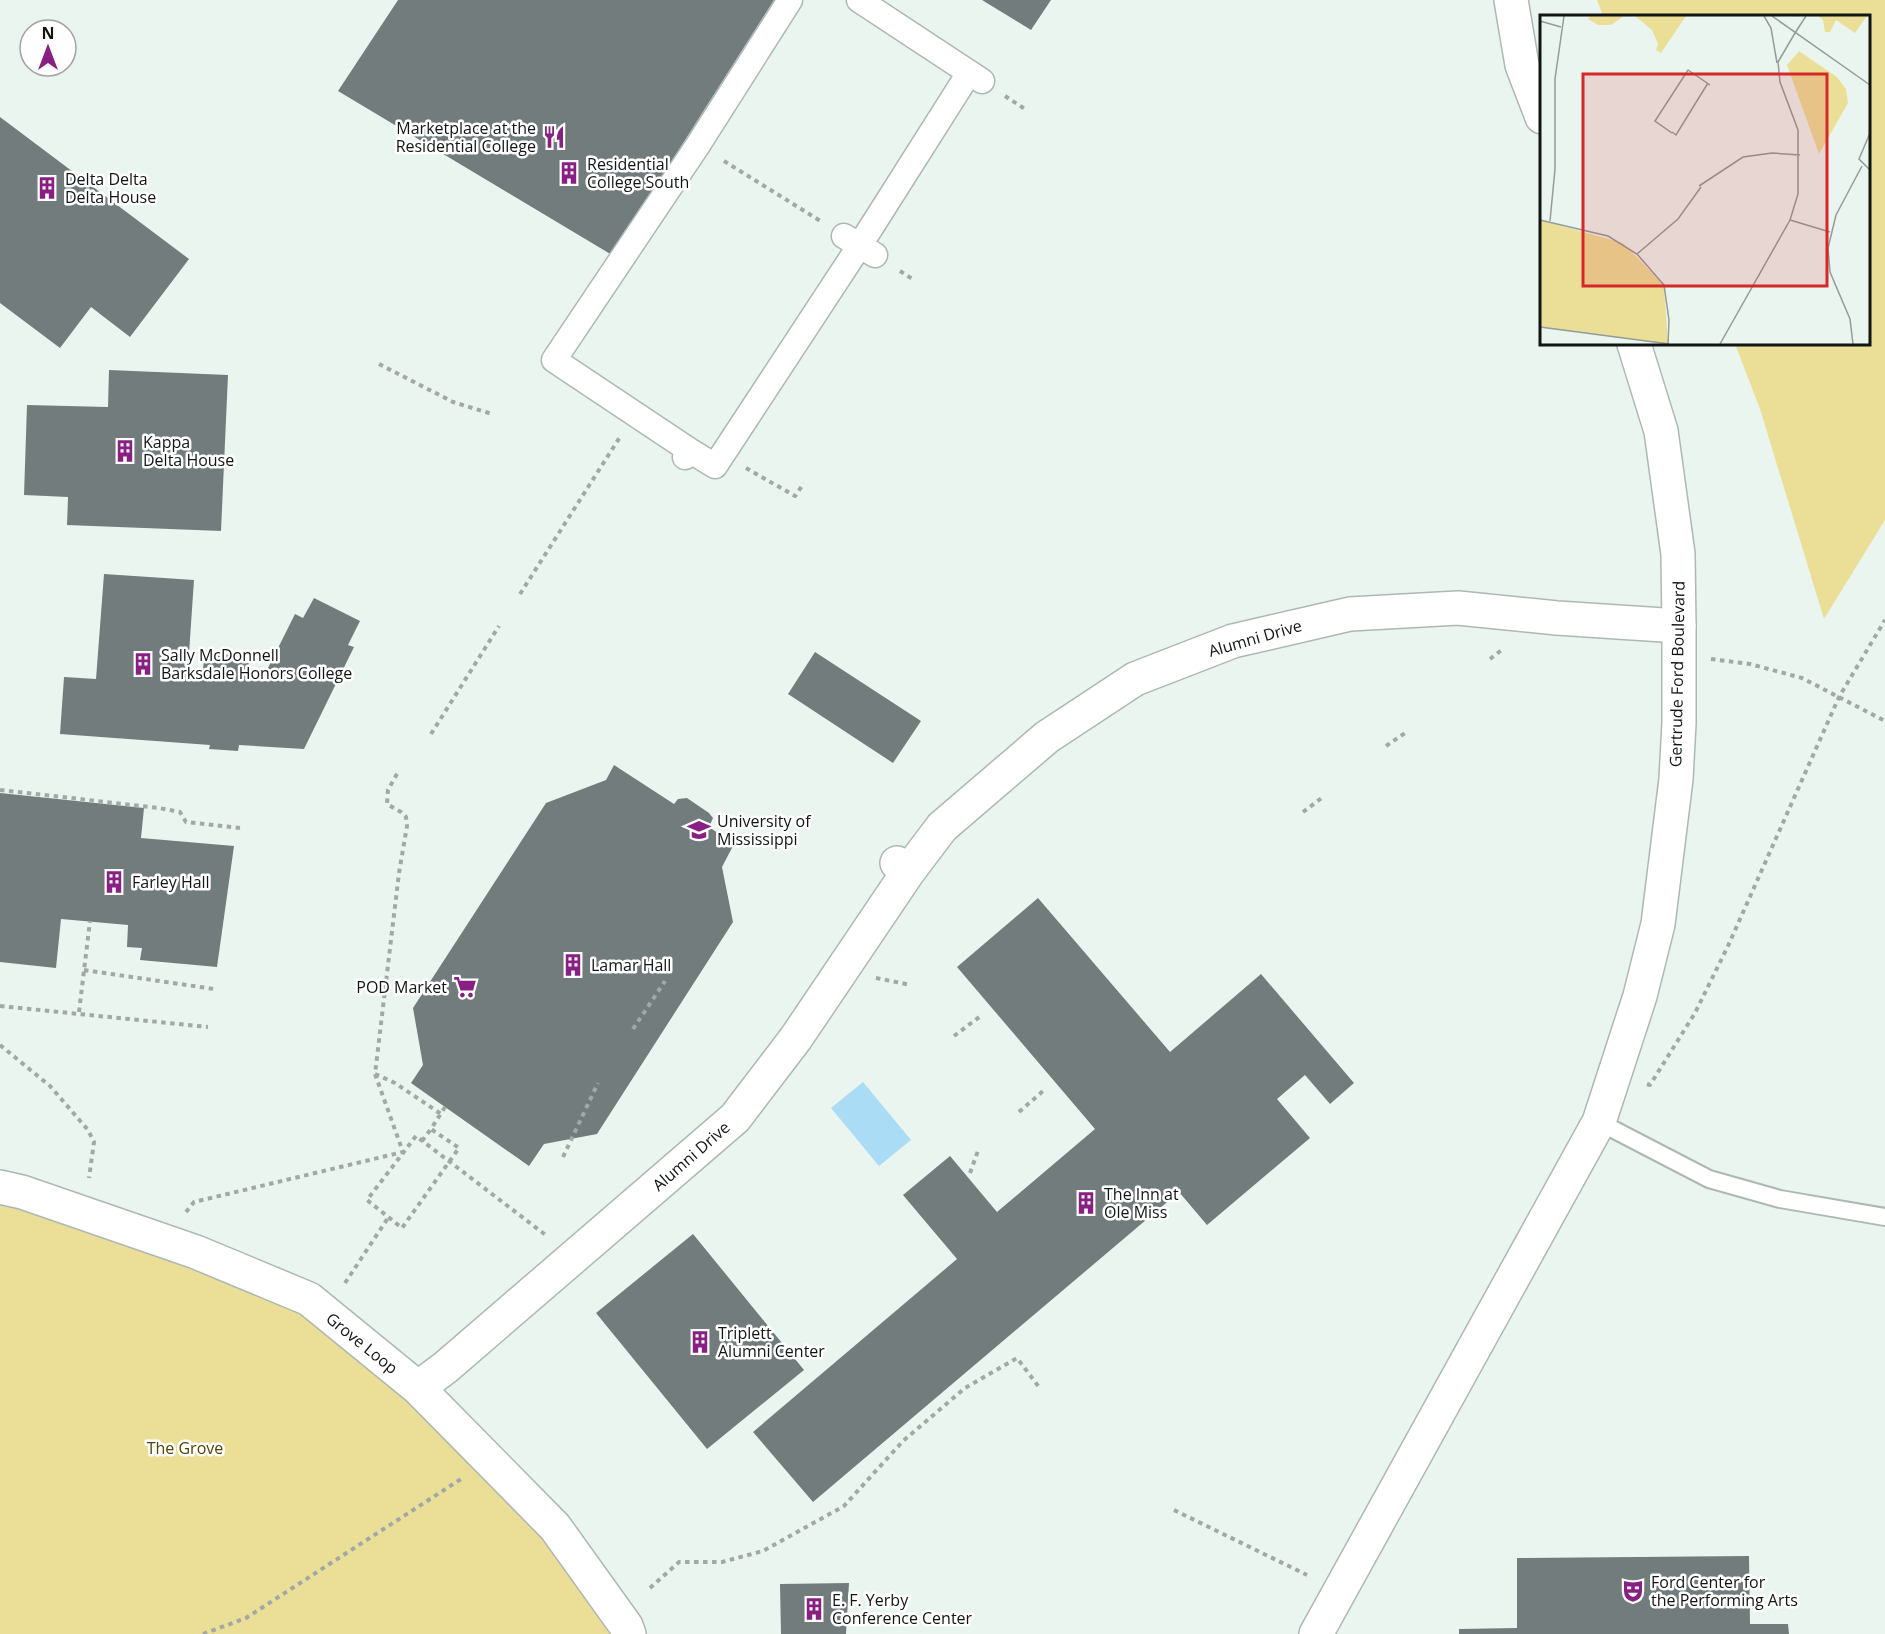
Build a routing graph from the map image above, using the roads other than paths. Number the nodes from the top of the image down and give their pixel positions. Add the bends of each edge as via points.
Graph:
1 (790, 0) edge
2 (859, 0) edge
3 (1511, 0) edge
4 (1540, 112) edge
5 (1634, 345) edge
6 (1679, 626) junction
7 (1599, 1122) junction
8 (0, 1187) edge
9 (1885, 1217) edge
10 (418, 1388) junction
11 (629, 1634) edge
12 (1316, 1634) edge

1 - 2 street via 706,149 554,360 687,454 715,466 735,461 860,245 975,77
3 - 4 street via 1522,65
5 - 6 street, Gertrude Ford Boulevard via 1661,431 1678,554
6 - 7 street, Gertrude Ford Boulevard via 1676,779 1658,924 1640,996 1628,1078
6 - 10 street, Alumni Drive via 1458,609 1350,614 1233,641 1135,679 1047,737 942,827 902,867 796,1038 735,1118
7 - 9 lane via 1709,1179 1780,1199
7 - 12 street, Gertrude Ford Boulevard
8 - 10 street, Grove Loop via 196,1252 309,1299
10 - 11 street, Grove Loop via 555,1527

